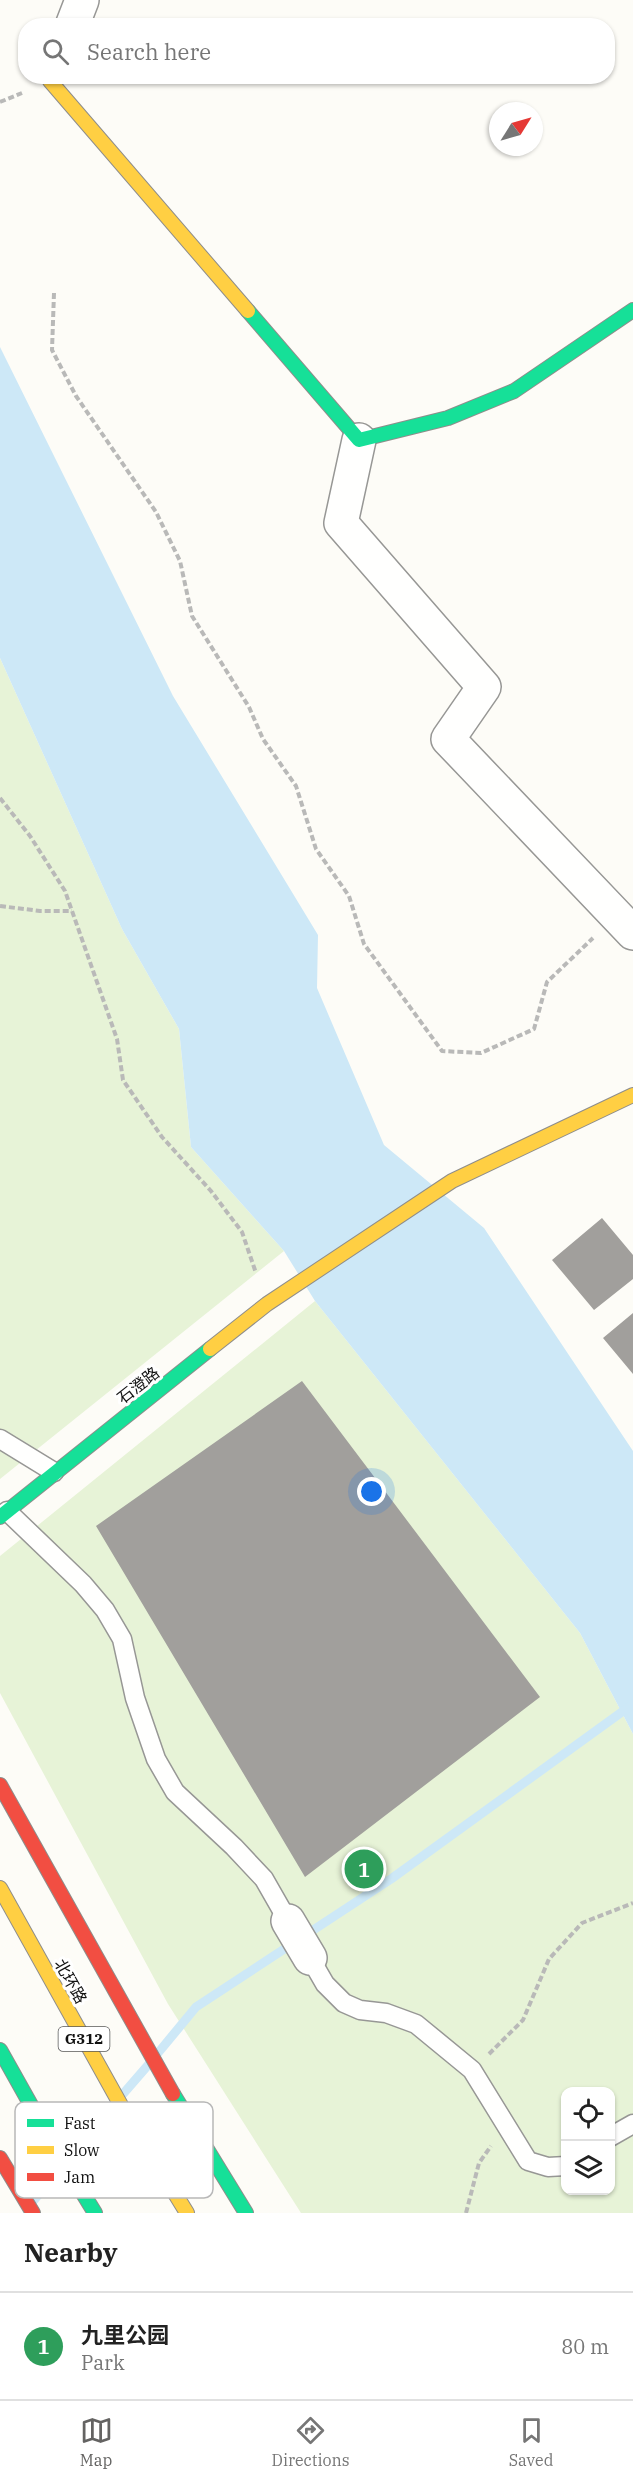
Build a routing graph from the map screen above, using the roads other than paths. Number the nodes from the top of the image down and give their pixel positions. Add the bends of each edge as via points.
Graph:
1 (82, 0) edge
2 (75, 18) edge
3 (53, 84) edge
4 (633, 310) edge
5 (359, 440) junction
6 (625, 924) edge
7 (633, 1095) edge
8 (0, 1438) edge
9 (54, 1472) junction
10 (4, 1514) edge
11 (0, 1785) edge
12 (0, 1888) edge
13 (288, 1921) joint
14 (310, 1958) joint
15 (0, 2050) edge
16 (29, 2102) edge
17 (119, 2102) edge
18 (178, 2102) edge
19 (633, 2124) edge
20 (615, 2134) edge
21 (0, 2157) edge
22 (213, 2160) edge
23 (561, 2167) edge
24 (15, 2182) edge
25 (24, 2198) edge
26 (86, 2198) edge
27 (178, 2198) edge
28 (33, 2213) edge
29 (95, 2213) edge
30 (187, 2213) edge
31 (246, 2213) edge

1 - 2 street
3 - 5 main road
4 - 5 main road via 514,391 448,418
5 - 6 street via 341,522 484,687 448,738
7 - 9 main road, 石澄路 via 452,1181 267,1304
8 - 9 lane
9 - 10 main road, 石澄路
10 - 13 lane via 83,1584 105,1610 122,1639 135,1698 156,1759 175,1792 264,1879
11 - 18 main road
12 - 17 main road, 北环路 / G312
13 - 14 street
14 - 23 lane via 325,1984 344,2002 416,2024 472,2070 528,2161 548,2168
15 - 16 main road
19 - 20 lane
21 - 24 main road
22 - 31 main road
25 - 28 main road
26 - 29 main road
27 - 30 main road, 北环路 / G312

